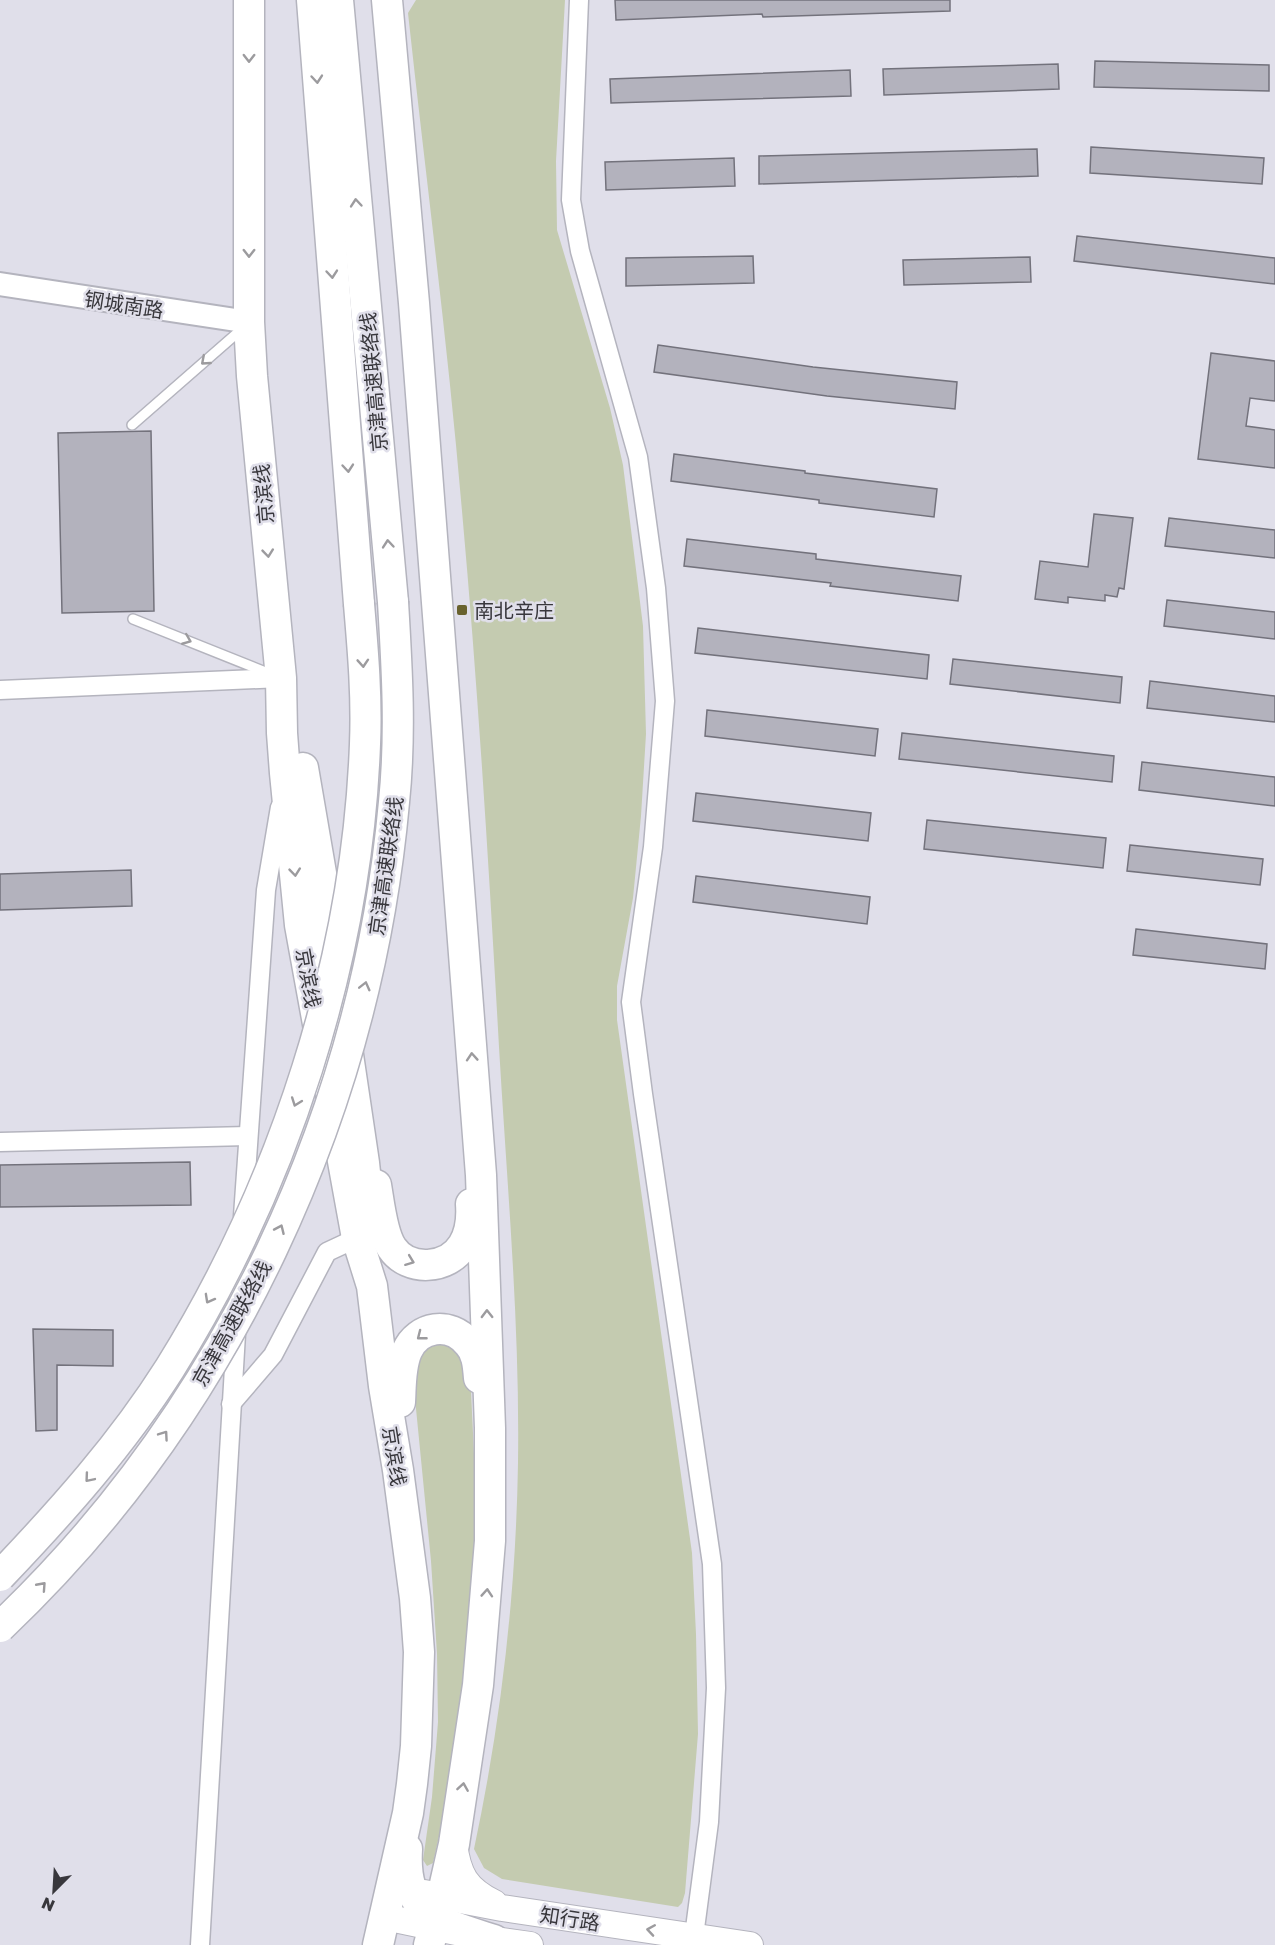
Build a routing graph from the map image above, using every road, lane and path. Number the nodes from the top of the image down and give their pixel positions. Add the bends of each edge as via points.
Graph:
1 (249, 0) edge
2 (312, 0) edge
3 (338, 0) edge
4 (387, 0) edge
5 (579, 0) edge
6 (0, 284) edge
7 (249, 322) junction
8 (132, 425) dead end
9 (133, 619) dead end
10 (281, 678) junction
11 (0, 690) edge
12 (285, 773) junction
13 (475, 1092) junction
14 (357, 1112) junction
15 (248, 1136) junction
16 (0, 1142) edge
17 (357, 1238) junction
18 (372, 1286) junction
19 (231, 1404) junction
20 (398, 1470) junction
21 (490, 1491) junction
22 (0, 1576) edge
23 (0, 1627) edge
24 (454, 1844) junction
25 (402, 1888) junction
26 (502, 1908) junction
27 (435, 1922) edge
28 (381, 1931) edge
29 (694, 1936) junction
30 (494, 1940) joint
31 (200, 1945) edge
32 (530, 1945) edge
33 (750, 1945) edge

1 -> 7 highway, 京滨线
2 -> 22 highway, 京津高速联络线, bridge via 366,697 362,796 343,932 297,1099 223,1274 169,1369 131,1424 60,1513
23 -> 3 highway, 京津高速联络线, bridge via 34,1595 112,1505 185,1406 222,1346 262,1269 318,1140 367,981 395,799 397,667
13 -> 4 highway
5 - 29 street via 571,200 580,251 638,457 656,588 665,701 653,848 631,1002 712,1564 716,1688 709,1822
6 - 7 street, 钢城南路
7 -> 8 lane
7 -> 10 highway, 京滨线
9 -> 10 lane
10 - 11 street
10 - 12 highway, 京滨线
10 - 14 highway via 296,726
12 - 15 street via 266,890
12 -> 17 highway, 京滨线 via 300,925
14 -> 13 highway via 391,1247 402,1258 428,1266 457,1254 470,1228 470,1119
21 -> 13 highway via 485,1258
14 - 18 highway via 372,1241
15 - 16 street
15 - 19 street
17 - 18 highway, 京滨线
17 - 19 street via 327,1252 273,1355
18 - 20 highway, 京滨线
19 - 31 street
21 -> 20 highway via 476,1356 468,1343 444,1328 430,1329 417,1337 402,1362
20 - 25 highway, 京滨线 via 419,1652 416,1746 408,1813 408,1876
24 -> 21 highway via 479,1675 488,1578
24 - 26 main road via 463,1879
24 - 27 highway
25 - 27 highway
25 - 28 highway
26 - 27 main road, 知行路
29 -> 26 main road, 知行路
27 - 28 main road, 知行路
27 - 30 highway
29 - 33 main road, 知行路
30 - 32 main road, 知行路

